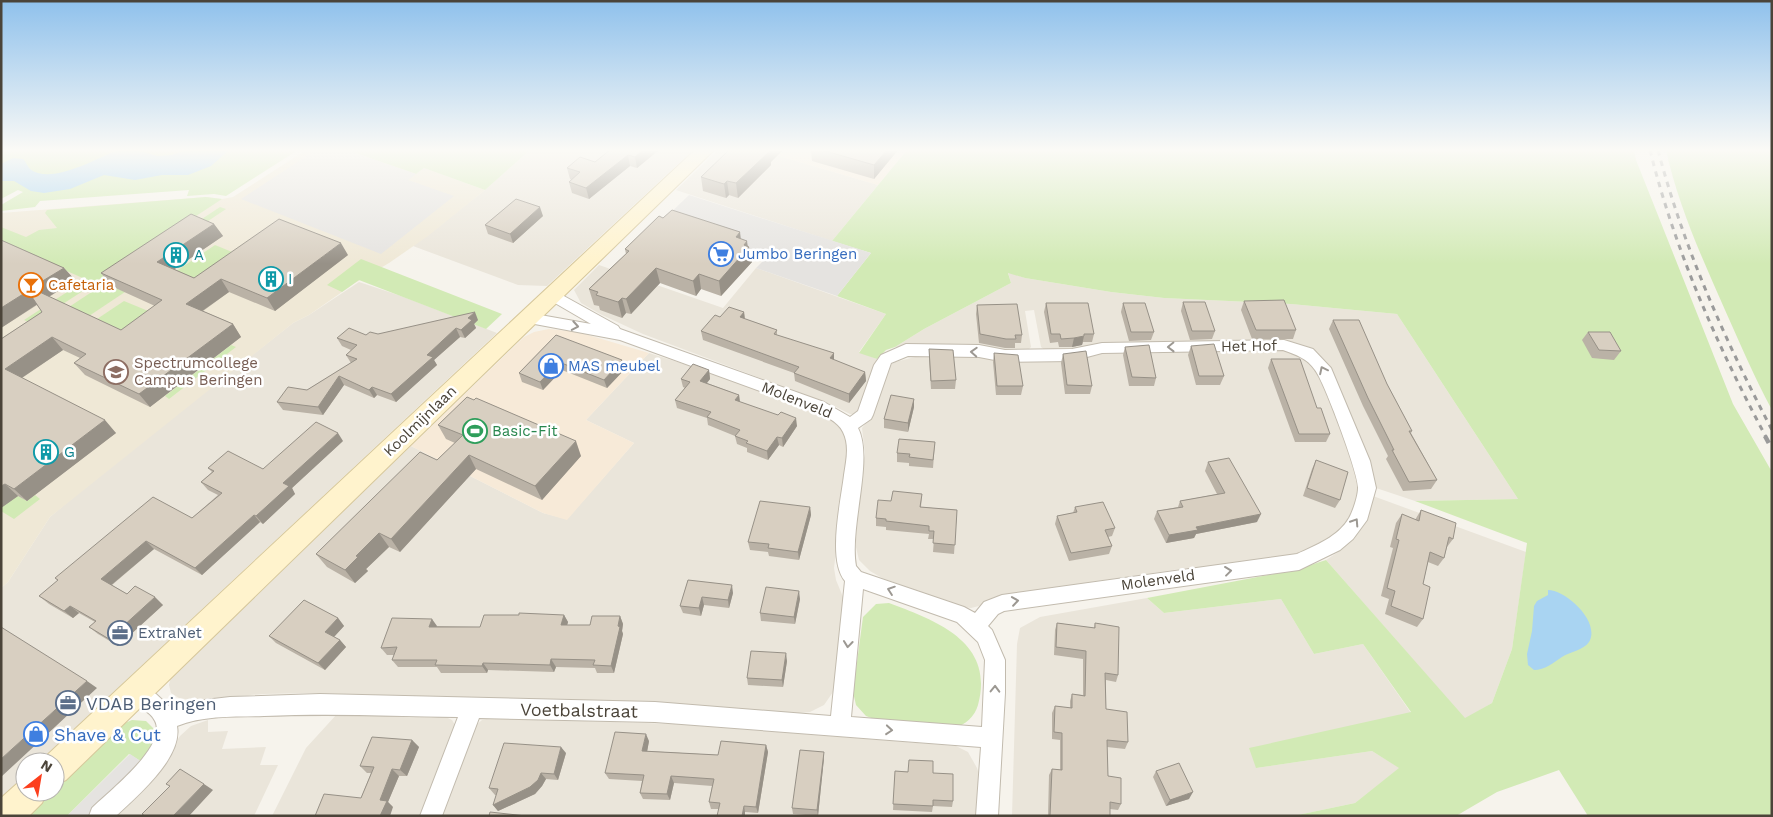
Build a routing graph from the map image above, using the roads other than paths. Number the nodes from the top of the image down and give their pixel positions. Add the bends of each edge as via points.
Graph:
1 (665, 188) edge
2 (553, 295) junction
3 (529, 318) junction
4 (622, 335) junction
5 (849, 426) junction
6 (1319, 554) joint
7 (855, 578) junction
8 (976, 626) junction
9 (135, 693) junction
10 (472, 708) junction
11 (166, 720) junction
12 (840, 726) junction
13 (992, 738) junction
14 (65, 760) edge
15 (21, 802) edge
16 (6, 816) edge
17 (100, 816) edge
18 (431, 816) edge
19 (987, 816) edge

1 - 2 street, Koolmijnlaan
2 - 3 street, Koolmijnlaan
2 - 4 street
3 -> 4 street
3 - 9 street, Koolmijnlaan
4 - 5 street, Molenveld via 818,406 834,413
6 -> 5 street, Het Hof via 1358,520 1367,488 1361,460 1323,368 1308,353 1293,346 1102,348 1072,355 1021,356 979,351 906,350 886,359 865,415
5 - 7 street, Molenveld via 856,449 846,564
8 -> 6 street, Molenveld via 991,608 1002,603 1299,562
8 -> 7 street via 964,616
7 -> 12 street, Molenveld
13 -> 8 street via 995,660 990,644
9 - 11 street via 156,706
9 - 14 street, Koolmijnlaan
10 - 11 street, Voetbalstraat via 320,704 230,707 187,712
10 - 12 street, Voetbalstraat via 655,712
10 - 18 street
11 - 17 street via 169,733 164,748
12 -> 13 street, Voetbalstraat
13 - 19 street
15 - 16 street

